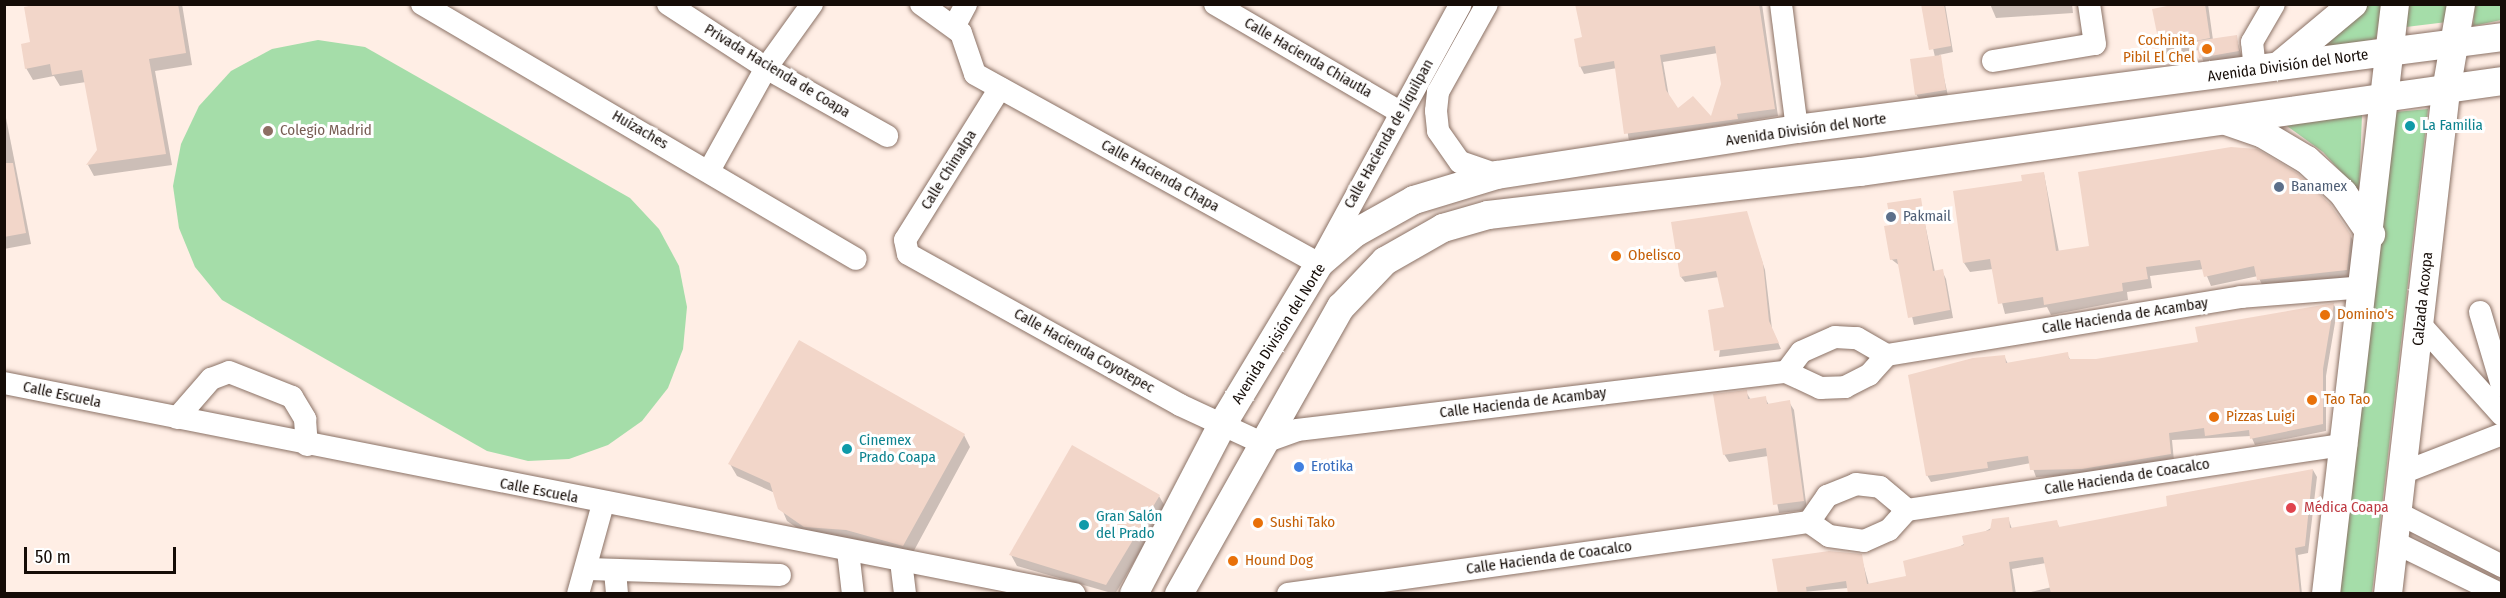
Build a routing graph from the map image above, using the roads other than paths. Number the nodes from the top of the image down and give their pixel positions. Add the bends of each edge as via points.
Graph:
1 (422, 4) edge
2 (668, 4) edge
3 (812, 4) edge
4 (921, 4) edge
5 (966, 4) edge
6 (1215, 4) edge
7 (1461, 4) edge
8 (1487, 4) edge
9 (1781, 4) edge
10 (2089, 4) edge
11 (2274, 4) edge
12 (2353, 4) edge
13 (2395, 4) edge
14 (2461, 4) edge
15 (955, 25) junction
16 (2502, 37) edge
17 (2456, 46) junction
18 (2389, 52) junction
19 (1993, 61) dead end
20 (766, 69) junction
21 (2266, 69) junction
22 (2502, 81) edge
23 (2165, 85) junction
24 (1000, 88) junction
25 (2129, 89) junction
26 (2446, 91) junction
27 (2385, 99) junction
28 (1400, 112) junction
29 (2215, 119) junction
30 (2172, 127) junction
31 (1797, 129) junction
32 (2136, 132) junction
33 (887, 136) dead end
34 (1714, 143) junction
35 (1686, 147) junction
36 (710, 169) junction
37 (1497, 175) junction
38 (1722, 188) junction
39 (1691, 191) junction
40 (2371, 234) junction
41 (908, 254) joint
42 (856, 259) dead end
43 (1319, 264) junction
44 (2364, 287) junction
45 (2480, 312) dead end
46 (2420, 324) junction
47 (1887, 355) junction
48 (1786, 372) junction
49 (4, 383) edge
50 (2502, 386) edge
51 (2502, 415) edge
52 (177, 418) junction
53 (1222, 425) junction
54 (2502, 434) edge
55 (1262, 443) junction
56 (2346, 444) junction
57 (307, 445) junction
58 (2402, 473) junction
59 (603, 504) junction
60 (1907, 510) junction
61 (2398, 513) junction
62 (1809, 522) junction
63 (2394, 542) junction
64 (848, 551) junction
65 (901, 561) junction
66 (2502, 566) edge
67 (588, 569) junction
68 (615, 571) junction
69 (780, 575) dead end
70 (578, 594) edge
71 (617, 594) edge
72 (853, 594) edge
73 (905, 594) edge
74 (1074, 594) edge
75 (1134, 594) edge
76 (1179, 594) edge
77 (1288, 594) edge
78 (2326, 594) edge
79 (2388, 594) edge
80 (2500, 594) edge

1 - 36 street, Huizaches
2 - 20 street, Privada Hacienda de Coapa
3 - 20 street
4 - 15 street
5 - 15 street
6 - 28 street, Calle Hacienda Chiautla
7 - 28 street, Calle Hacienda de Jiquilpan
8 - 37 street, Calle Hacienda de Jiquilpan via 1438,92 1436,111 1438,131 1460,162
9 - 31 street
10 - 19 street via 2095,44
11 - 21 street via 2252,42
12 - 21 main road
13 - 18 main road
14 - 17 main road, Calzada Acoxpa
15 - 24 street, Calle Hacienda Chapa via 975,74
16 - 17 main road, Avenida División del Norte
17 - 18 main road, Avenida División del Norte
17 - 26 main road, Calzada Acoxpa
18 - 21 main road, Avenida División del Norte
18 - 27 main road
20 - 33 street, Privada Hacienda de Coapa
20 - 36 street
21 - 23 main road, Avenida División del Norte
22 - 26 main road
23 - 25 main road, Avenida División del Norte
23 - 30 main road via 2156,108
24 - 41 street, Calle Chimalpa via 904,240
24 - 43 street, Calle Hacienda Chapa
25 - 31 main road, Avenida División del Norte
25 - 32 main road via 2145,110
26 - 27 main road
26 - 46 main road, Calzada Acoxpa
27 - 29 main road
27 - 40 main road
28 - 43 street, Calle Hacienda de Jiquilpan
29 - 30 main road
29 - 40 main road via 2264,134 2307,160 2343,193
30 - 32 main road
31 - 34 main road, Avenida División del Norte
32 - 38 main road
34 - 35 main road, Avenida División del Norte
34 - 38 main road via 1707,166
35 - 37 main road, Avenida División del Norte
35 - 39 main road via 1700,168
36 - 42 street, Huizaches
37 - 43 main road, Avenida División del Norte via 1385,214
38 - 39 main road
39 - 55 main road via 1488,215 1412,243 1369,275 1341,307
40 - 44 main road
41 - 53 street, Calle Hacienda Coyotepec
43 - 53 main road, Avenida División del Norte
44 - 47 street, Calle Hacienda de Acambay via 2241,297
44 - 56 main road
45 - 50 street
46 - 51 street
46 - 58 main road, Calzada Acoxpa
47 - 48 street via 1869,375 1845,387 1820,388
47 - 48 street via 1857,338 1834,337 1801,352
48 - 55 street, Calle Hacienda de Acambay via 1297,430
49 - 52 street, Calle Escuela
52 - 57 street, Calle Escuela
52 - 57 street via 212,379 228,372 292,397 305,419
53 - 55 street, Calle Hacienda Coyotepec
53 - 75 main road, Avenida División del Norte
54 - 58 street
55 - 76 main road
56 - 60 street, Calle Hacienda de Coacalco
56 - 78 main road
57 - 59 street, Calle Escuela
58 - 61 main road, Calzada Acoxpa
59 - 64 street, Calle Escuela
59 - 67 street
60 - 62 street via 1889,530 1864,541 1840,540
60 - 62 street via 1886,490 1856,484 1827,496
61 - 63 main road, Calzada Acoxpa
61 - 66 street
62 - 77 street, Calle Hacienda de Coacalco
63 - 79 main road, Calzada Acoxpa
63 - 80 street
64 - 65 street, Calle Escuela
64 - 72 street
65 - 73 street
65 - 74 street, Calle Escuela
67 - 68 street
67 - 70 street
68 - 69 street
68 - 71 street

